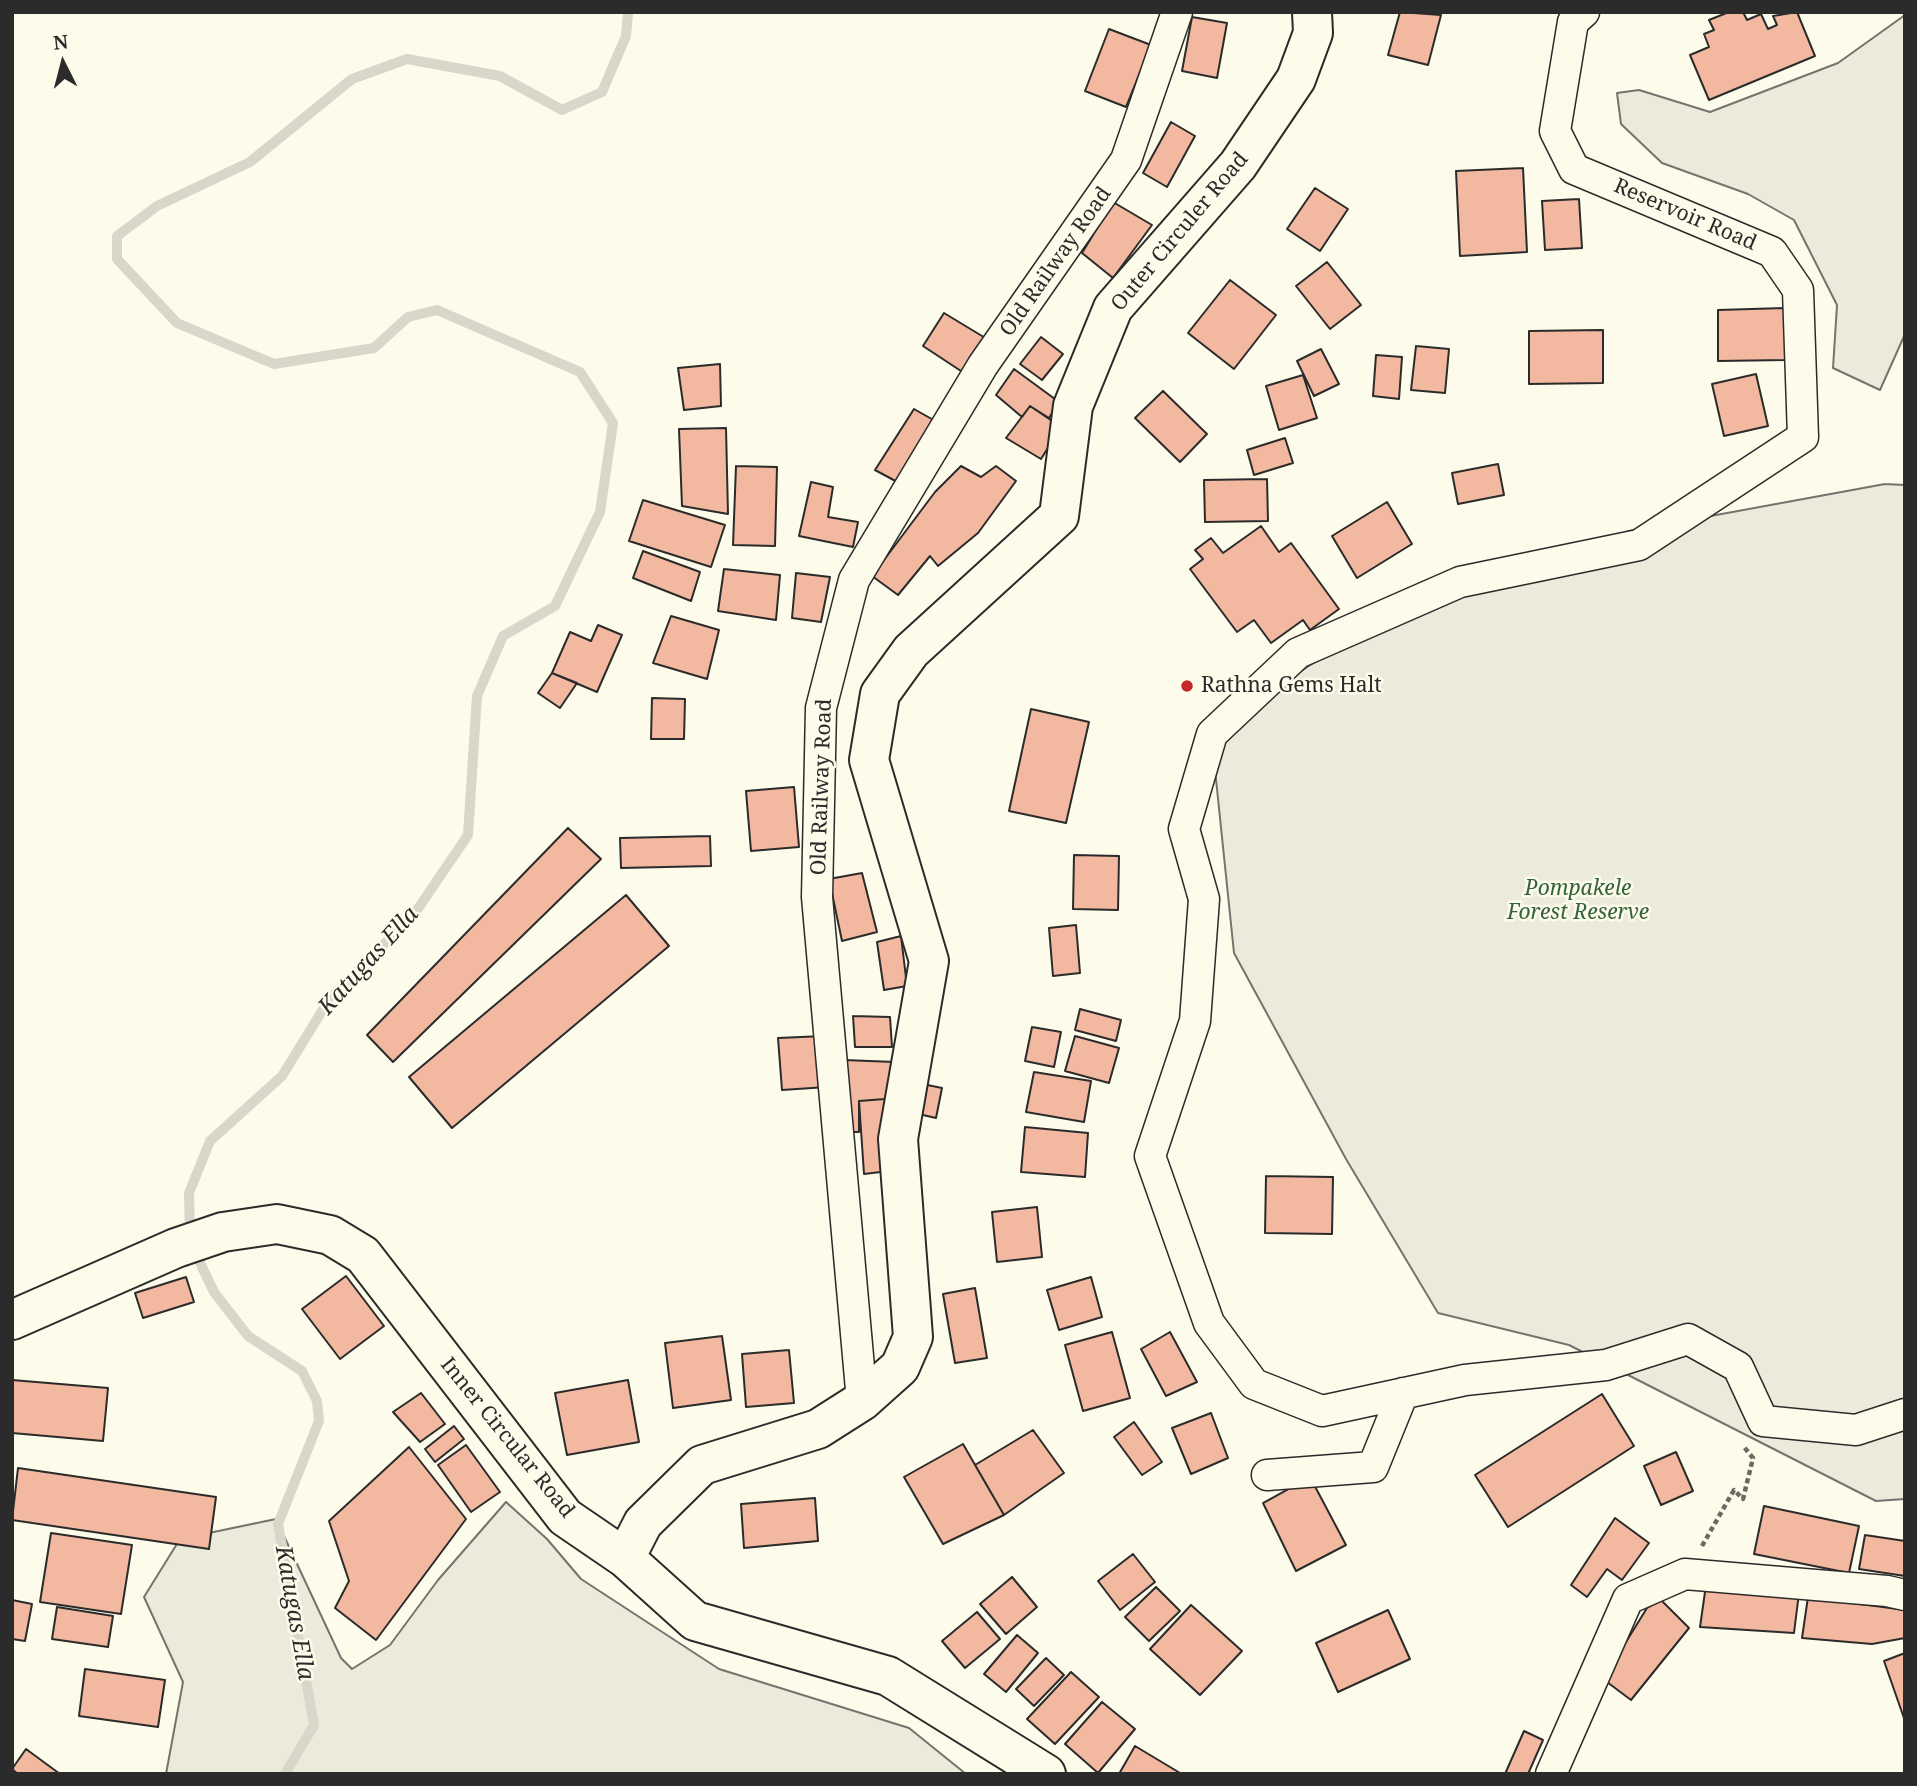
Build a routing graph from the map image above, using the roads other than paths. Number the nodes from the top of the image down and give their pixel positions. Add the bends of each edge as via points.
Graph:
1 (1177, 12) edge
2 (1312, 12) edge
3 (1584, 12) edge
4 (12, 1320) edge
5 (1403, 1393) junction
6 (862, 1401) junction
7 (1905, 1414) edge
8 (1267, 1475) dead end
9 (625, 1558) junction
10 (1905, 1595) edge
11 (1046, 1774) edge
12 (1551, 1774) edge

1 - 6 street, Old Railway Road via 1126,160 983,365 854,580 821,708 817,897
2 - 6 street, Outer Circuler Road via 1313,33 1296,79 1260,133 1238,165 1113,308 1073,405 1059,516 911,651 880,694 869,760 929,961 898,1139 913,1336 900,1367
3 - 5 street, Reservoir Road via 1573,22 1555,131 1574,169 1772,252 1798,290 1802,437 1639,545 1460,582 1298,653 1212,734 1184,829 1204,899 1195,1021 1150,1156 1209,1324 1254,1384 1322,1410
4 - 9 street, Inner Circular Road via 223,1232 277,1224 330,1235 363,1255 565,1517
5 - 7 street via 1465,1380 1606,1365 1688,1339 1738,1367 1763,1421 1856,1430
5 - 8 street via 1373,1466
6 - 9 street, Outer Circuler Road via 818,1429 702,1465 643,1523
9 - 11 street, Inner Circular Road via 695,1621 888,1675
10 - 12 street via 1685,1574 1628,1599

